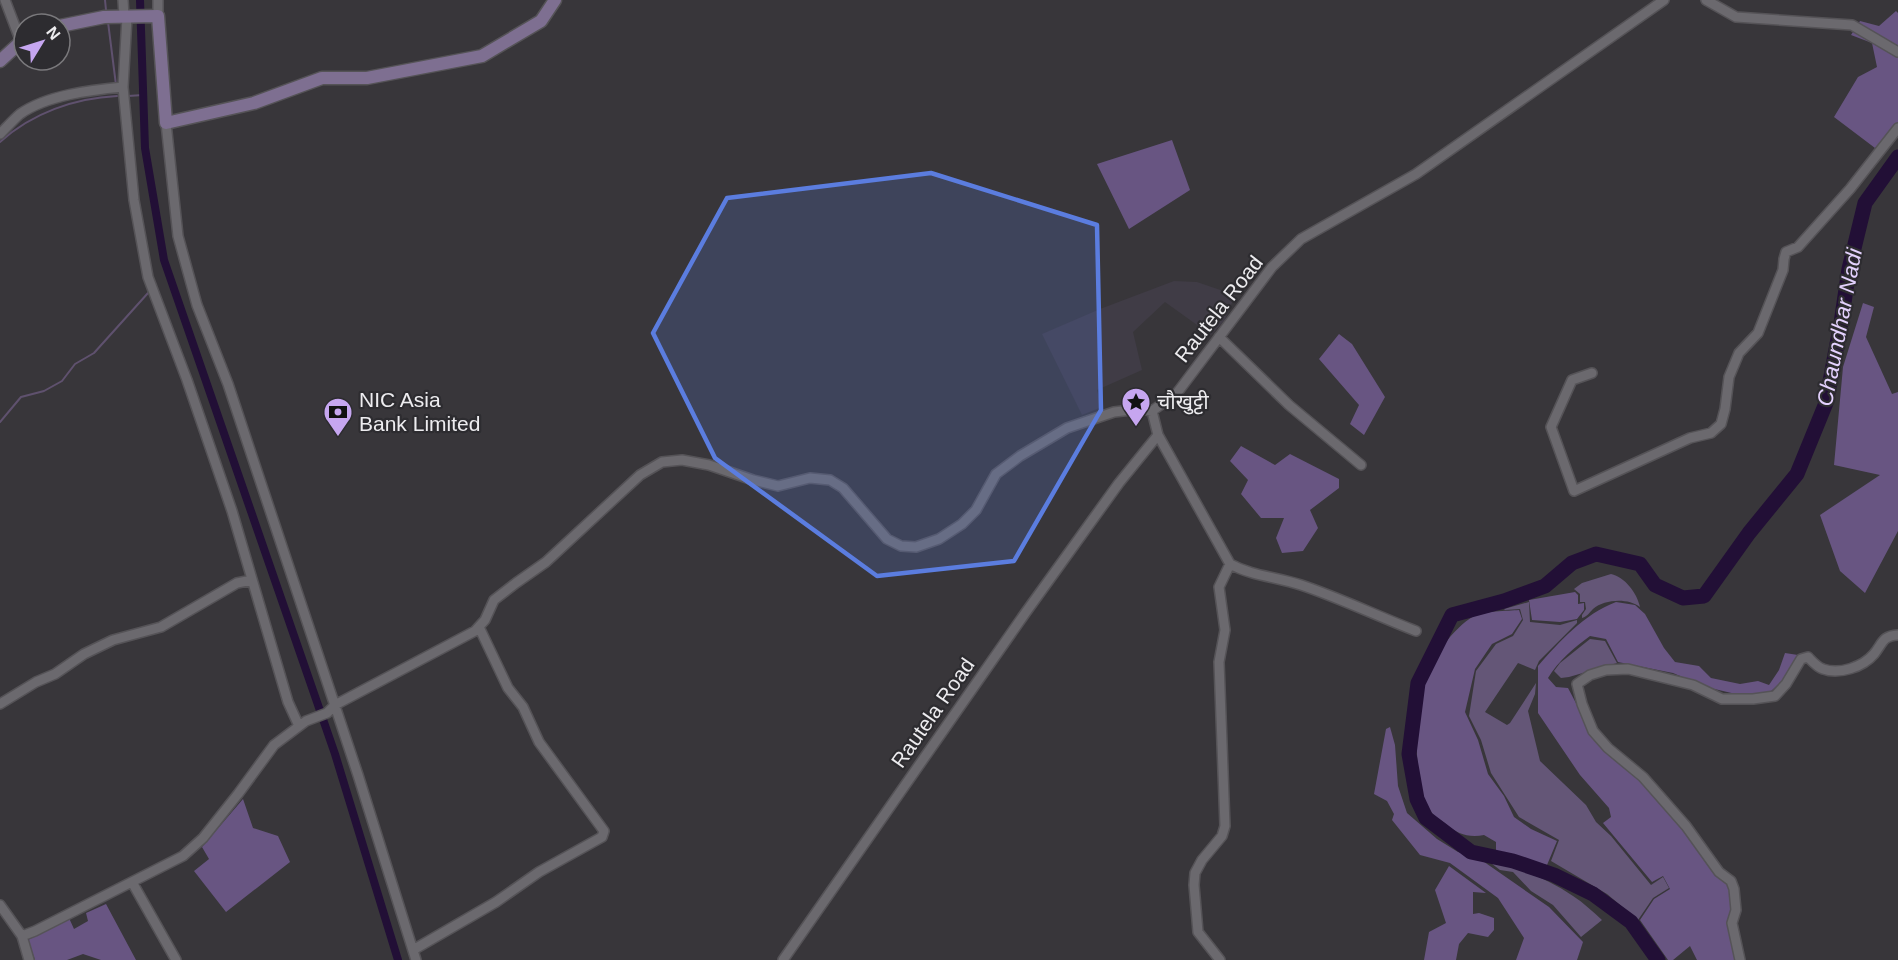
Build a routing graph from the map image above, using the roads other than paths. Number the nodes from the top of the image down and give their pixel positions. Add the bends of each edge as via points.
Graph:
1 (5, 0) edge
2 (123, 0) edge
3 (158, 0) edge
4 (555, 0) edge
5 (1664, 0) edge
6 (1706, 0) edge
7 (154, 16) junction
8 (12, 17) edge
9 (128, 17) junction
10 (72, 24) edge
11 (12, 50) edge
12 (1898, 52) edge
13 (0, 61) edge
14 (123, 87) junction
15 (166, 123) junction
16 (1898, 128) edge
17 (0, 134) edge
18 (1219, 337) junction
19 (1592, 373) dead end
20 (1152, 411) junction
21 (1158, 435) junction
22 (1361, 465) dead end
23 (1230, 564) junction
24 (252, 580) junction
25 (479, 627) junction
26 (1416, 631) dead end
27 (1898, 635) edge
28 (0, 704) edge
29 (335, 705) junction
30 (303, 723) junction
31 (132, 882) junction
32 (0, 905) edge
33 (22, 936) junction
34 (415, 955) edge
35 (29, 960) edge
36 (176, 960) edge
37 (783, 960) edge
38 (1220, 960) edge
39 (1740, 960) edge

1 - 8 street
2 - 9 street
3 - 7 street
4 - 15 street via 541,21 482,56 367,78 322,78 254,103
5 - 18 street, Rautela Road via 1416,174 1301,239 1272,267
6 - 12 street via 1736,17 1852,25
7 - 9 street
7 - 15 street
9 - 10 street
9 - 14 street
11 - 13 street
14 - 17 street via 52,99 21,114
14 - 24 street via 134,200 148,276 232,511
15 - 29 street via 178,236 197,305 228,384
16 - 19 street via 1798,247 1786,252 1783,270 1758,333 1740,353 1730,377 1721,424 1711,433 1690,438 1574,491 1551,427 1572,380
18 - 20 street, Rautela Road via 1177,393
18 - 22 street via 1289,405
20 - 21 street
20 - 25 street via 1114,412 1067,428 996,474 976,510 962,524 939,539 916,547 886,539 843,488 830,480 810,478 778,486 709,465 682,460 662,462 640,475 546,562 494,600
21 - 23 street
21 - 37 street, Rautela Road via 1046,585
23 - 26 street via 1300,585
23 - 38 street via 1219,587 1225,630 1219,662 1226,826 1202,860 1194,885 1198,932
24 - 28 street via 237,583 161,627 113,640 84,654
24 - 30 street via 288,702
25 - 29 street
25 - 34 street via 540,742 604,831 602,837 539,872
27 - 39 street via 1889,635 1864,663 1839,672 1821,668 1808,657 1801,659 1775,696 1722,699 1693,685 1628,669 1606,670 1577,684 1593,731 1643,777 1719,872 1731,881 1736,910 1732,923
29 - 30 street
29 - 34 street
30 - 31 street via 274,744 203,838 183,856
31 - 33 street
31 - 36 street
32 - 33 street
33 - 35 street

